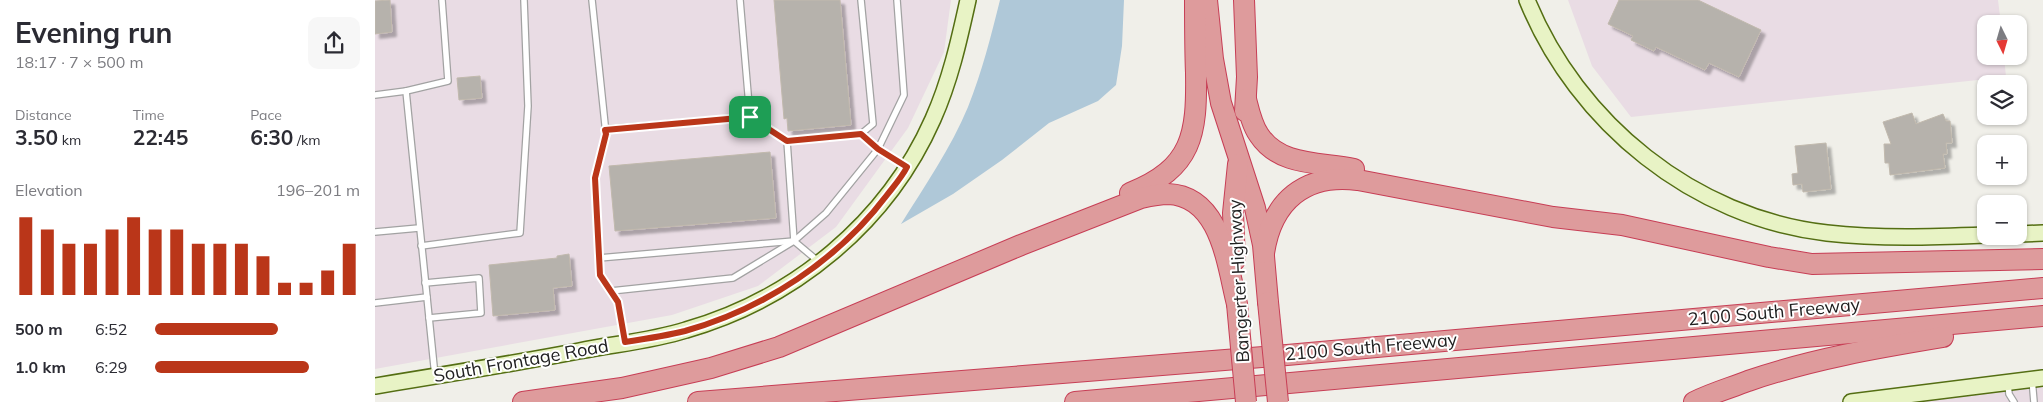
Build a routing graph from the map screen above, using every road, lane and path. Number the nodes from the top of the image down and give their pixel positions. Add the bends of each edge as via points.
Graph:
1 (442, 0) edge
2 (524, 0) edge
3 (592, 0) edge
4 (740, 0) edge
5 (861, 0) edge
6 (897, 0) edge
7 (968, 0) edge
8 (1195, 0) edge
9 (1207, 0) edge
10 (1244, 0) edge
11 (1527, 0) edge
12 (406, 91) junction
13 (375, 95) edge
14 (1246, 99) junction
15 (750, 117) junction
16 (605, 130) junction
17 (861, 134) junction
18 (787, 141) junction
19 (878, 149) junction
20 (1239, 160) junction
21 (907, 167) junction
22 (1553, 217) junction
23 (419, 228) junction
24 (375, 232) edge
25 (2043, 233) edge
26 (2027, 234) edge
27 (1977, 235) edge
28 (794, 241) junction
29 (1021, 244) junction
30 (421, 246) junction
31 (1264, 253) junction
32 (599, 258) junction
33 (2043, 259) edge
34 (820, 263) junction
35 (425, 283) junction
36 (2043, 288) edge
37 (611, 291) junction
38 (427, 298) junction
39 (375, 303) edge
40 (1237, 304) junction
41 (2043, 316) edge
42 (429, 318) junction
43 (2043, 325) edge
44 (625, 342) junction
45 (435, 376) junction
46 (2037, 378) edge
47 (2007, 382) junction
48 (375, 386) edge
49 (523, 402) edge
50 (698, 402) edge
51 (1075, 402) edge
52 (1247, 402) edge
53 (1278, 402) edge
54 (1694, 402) edge
55 (1851, 402) edge
56 (2014, 402) edge
57 (2034, 402) edge

1 - 12 lane via 448,81
2 - 30 lane via 528,106 520,233
3 - 16 lane
4 - 15 lane
5 - 17 lane via 873,124
6 - 19 lane via 905,95
7 - 21 street, South Frontage Road via 952,70 932,120
8 - 29 highway via 1195,118 1184,153 1154,182 1045,228
9 - 20 highway, Bangerter Highway via 1220,95
10 - 14 highway, Bangerter Highway
11 - 27 street via 1564,71 1602,118 1666,172 1724,206 1774,223 1826,233 1878,237
12 - 13 lane
12 - 23 lane
14 - 20 highway, Bangerter Highway
14 - 22 highway via 1258,134 1286,157 1349,168
15 - 16 lane
15 - 18 lane
16 - 32 lane via 595,178
17 - 18 lane
17 - 19 lane
18 - 28 lane
19 - 21 lane
19 - 28 lane via 826,213
20 - 31 highway, Bangerter Highway via 1255,208
20 - 40 highway, Bangerter Highway via 1233,213
21 - 34 street, South Frontage Road via 869,220
22 - 31 highway via 1358,180 1332,179 1309,185 1287,201 1272,224
22 - 33 highway via 1622,225 1812,264
23 - 24 lane
23 - 30 lane
25 - 26 street
28 - 32 lane
28 - 34 lane
28 - 37 lane via 733,278
29 - 40 highway via 1141,198 1159,194 1181,197 1201,207 1216,226
29 - 49 highway via 779,347 711,368 622,388
30 - 35 lane
31 - 53 highway, Bangerter Highway, bridge
32 - 37 lane via 600,275
34 - 44 street, South Frontage Road via 781,290 731,315 685,331
35 - 38 lane
35 - 42 lane via 479,278 481,313
36 - 50 highway, 2100 South Freeway via 1277,356
37 - 44 lane via 618,302
38 - 39 lane
38 - 42 lane
40 - 52 highway, Bangerter Highway, bridge
41 - 51 highway, 2100 South Freeway
42 - 45 lane
43 - 54 highway via 1966,333 1857,351 1783,369
44 - 45 street, South Frontage Road
45 - 48 street, South Frontage Road
46 - 47 street
46 - 57 lane
47 - 55 street
47 - 56 lane

